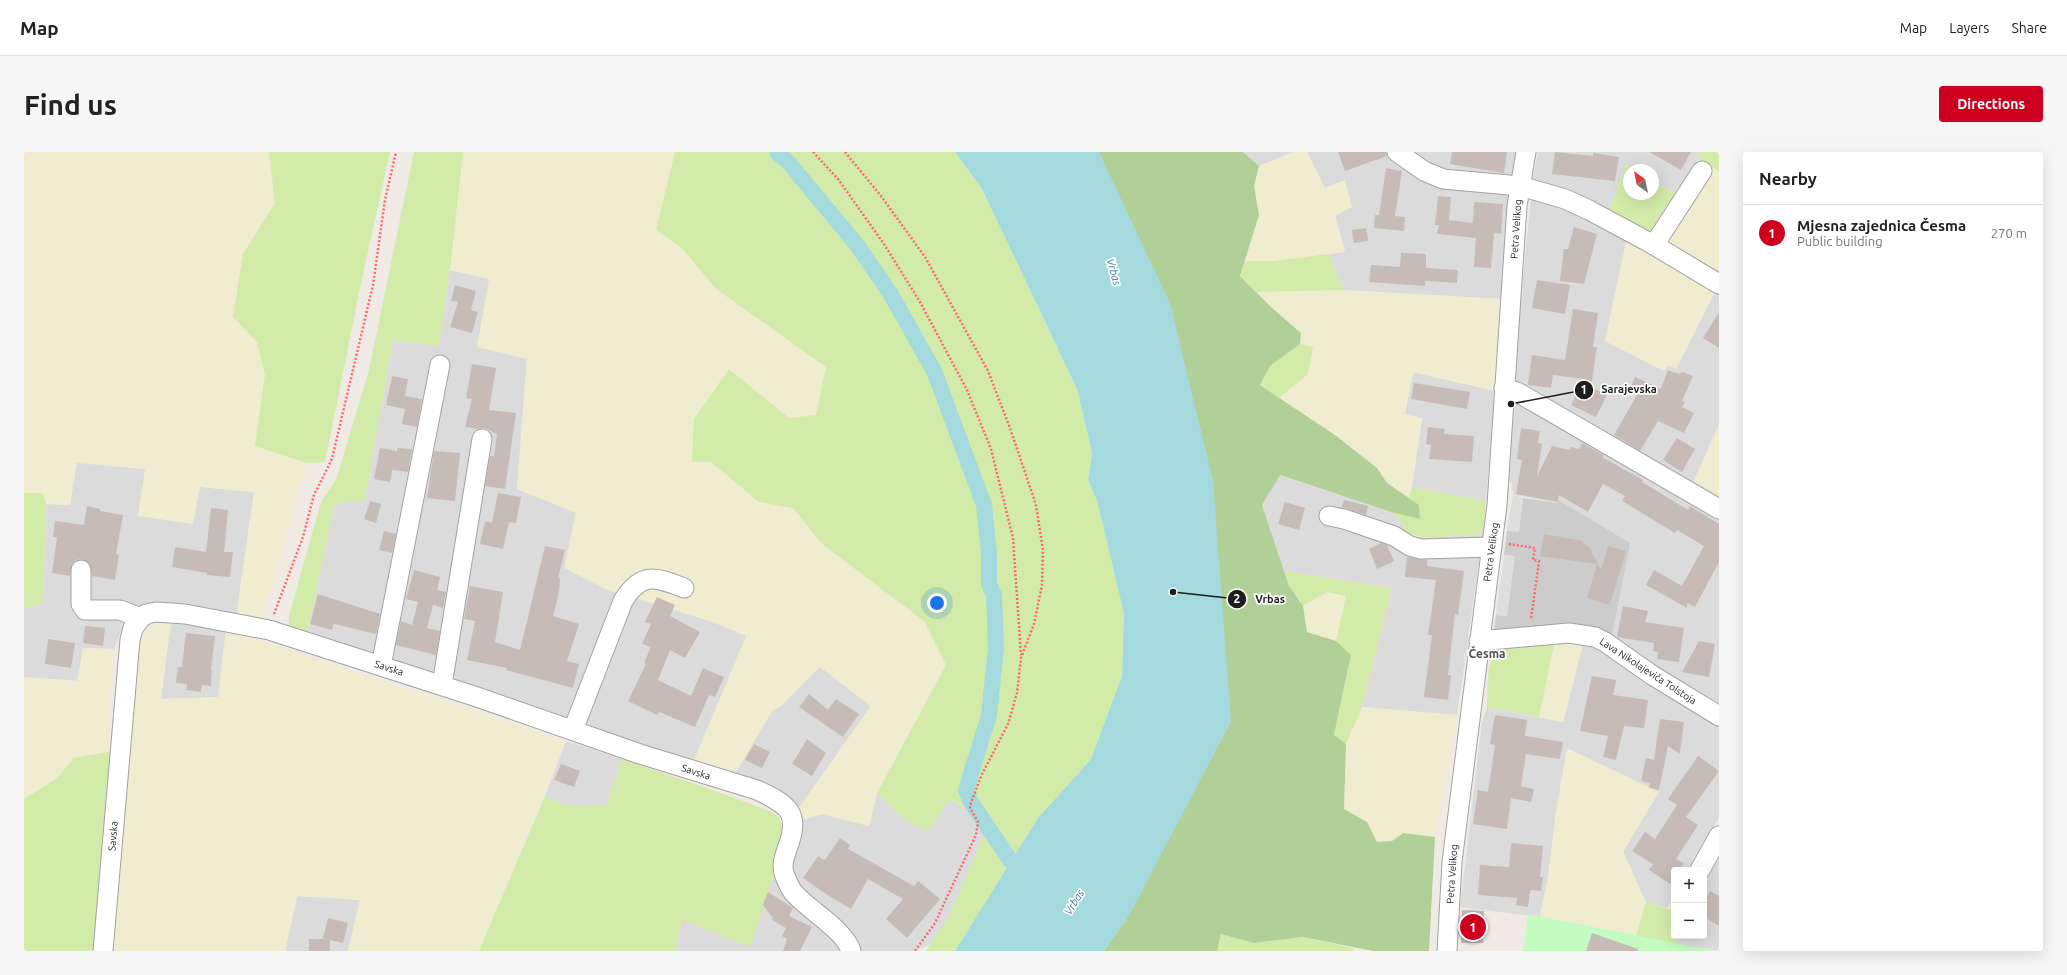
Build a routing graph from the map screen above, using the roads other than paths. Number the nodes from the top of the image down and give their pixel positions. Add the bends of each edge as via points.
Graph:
1 (1398, 152) edge
2 (1526, 152) edge
3 (1702, 171) dead end
4 (1520, 186) junction
5 (1654, 245) junction
6 (1719, 284) edge
7 (440, 365) dead end
8 (1504, 388) junction
9 (482, 439) dead end
10 (1719, 509) edge
11 (1329, 516) dead end
12 (1498, 545) junction
13 (81, 570) dead end
14 (684, 588) dead end
15 (141, 618) junction
16 (1479, 641) junction
17 (381, 666) junction
18 (442, 685) junction
19 (1719, 716) edge
20 (573, 730) junction
21 (1719, 836) edge
22 (1702, 867) edge
23 (103, 951) edge
24 (851, 951) edge
25 (1447, 951) edge

1 - 4 street via 1424,171 1442,179
2 - 4 street, Petra Velikog
3 - 5 street
4 - 5 street via 1571,202
4 - 8 street, Petra Velikog
5 - 6 street
7 - 17 street
8 - 10 street via 1517,392
8 - 12 street, Petra Velikog via 1497,505
9 - 18 street
11 - 12 street via 1394,536 1410,546 1421,549
12 - 16 street, Petra Velikog
13 - 15 street via 81,604 85,610 120,610
14 - 20 street via 654,578 636,583 629,591
15 - 17 street, Savska via 156,612 185,614 268,630
15 - 23 street, Savska via 133,628 130,640
16 - 19 street, Lava Nikolajeviča Tolstoja via 1569,633 1595,637
16 - 25 street, Petra Velikog via 1452,862
17 - 18 street, Savska
18 - 20 street, Savska
20 - 24 street, Savska via 640,754 757,790 786,807 793,820 793,833 785,855 784,874 793,892 840,936
21 - 22 street

